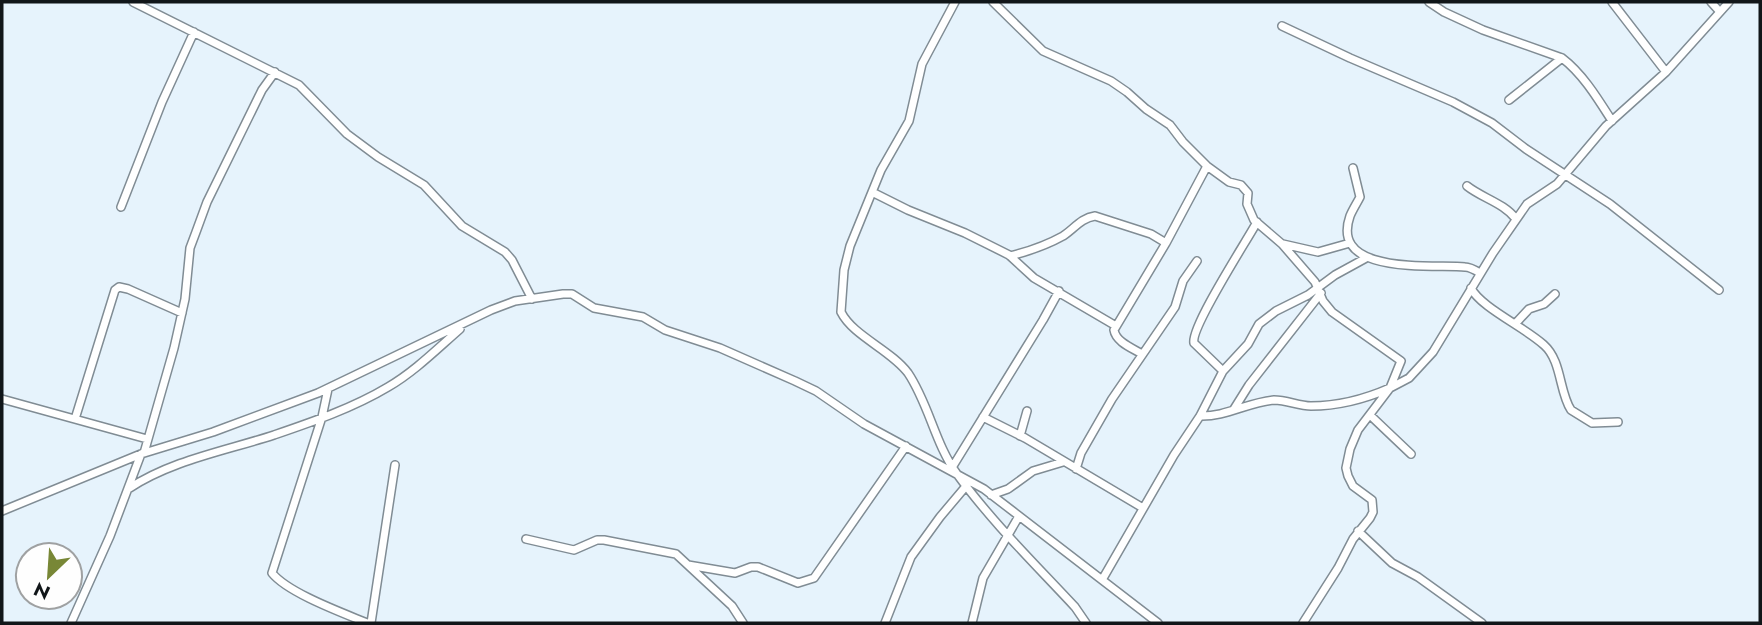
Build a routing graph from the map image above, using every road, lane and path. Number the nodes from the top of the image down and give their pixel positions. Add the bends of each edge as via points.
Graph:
1 (133, 2) edge
2 (955, 2) edge
3 (993, 2) edge
4 (1429, 2) edge
5 (1612, 2) edge
6 (1711, 2) edge
7 (1729, 2) edge
8 (1720, 12) junction
9 (1282, 26) dead end
10 (194, 32) junction
11 (1562, 58) junction
12 (275, 72) junction
13 (1666, 72) junction
14 (1509, 100) dead end
15 (1612, 121) junction
16 (1207, 166) junction
17 (1353, 168) dead end
18 (1566, 174) junction
19 (1467, 186) dead end
20 (872, 192) junction
21 (121, 207) dead end
22 (1516, 219) junction
23 (1257, 222) junction
24 (1166, 243) junction
25 (1350, 243) junction
26 (1282, 244) junction
27 (1010, 256) junction
28 (1366, 258) junction
29 (1197, 261) dead end
30 (1480, 273) junction
31 (1471, 288) junction
32 (1719, 290) dead end
33 (1059, 291) junction
34 (1320, 291) junction
35 (1555, 294) dead end
36 (532, 299) junction
37 (182, 313) junction
38 (468, 322) junction
39 (1516, 323) junction
40 (1116, 326) junction
41 (1142, 354) junction
42 (1223, 371) junction
43 (328, 388) junction
44 (1391, 388) junction
45 (2, 398) edge
46 (1234, 409) junction
47 (1027, 411) dead end
48 (1200, 416) junction
49 (1371, 416) junction
50 (322, 417) junction
51 (983, 417) junction
52 (75, 419) junction
53 (1618, 422) dead end
54 (1020, 436) junction
55 (147, 439) junction
56 (906, 446) junction
57 (143, 453) junction
58 (1411, 454) dead end
59 (1063, 461) junction
60 (395, 465) dead end
61 (954, 469) junction
62 (1076, 469) junction
63 (967, 485) junction
64 (128, 489) junction
65 (991, 495) junction
66 (1143, 508) junction
67 (2, 511) edge
68 (1019, 516) junction
69 (1358, 531) junction
70 (1008, 533) junction
71 (526, 539) dead end
72 (688, 565) junction
73 (1102, 580) junction
74 (71, 623) edge
75 (369, 623) edge
76 (743, 623) edge
77 (884, 623) edge
78 (972, 623) edge
79 (1086, 623) edge
80 (1158, 623) edge
81 (1303, 623) edge
82 (1482, 623) edge

1 - 10 street
2 - 20 street via 922,64 909,121
3 - 16 street via 1043,51 1111,82 1162,118
4 - 11 street via 1483,30
5 - 13 street
6 - 8 street
7 - 8 street
8 - 13 street
9 - 18 street via 1453,102
10 - 12 street
10 - 21 street
11 - 14 street
11 - 15 street
12 - 36 street via 299,85 347,134 424,185 462,226 505,252
12 - 37 street via 262,90 196,232
13 - 15 street
15 - 18 street
16 - 23 street via 1248,192 1247,204
16 - 24 street
17 - 25 street via 1360,197 1349,219
18 - 22 street via 1527,204
18 - 32 street
19 - 22 street
20 - 27 street
20 - 61 street via 850,246 841,312 908,374
22 - 30 street
23 - 26 street
23 - 42 street via 1193,337
24 - 27 street via 1095,216 1043,247
24 - 40 street
25 - 26 street via 1318,251
25 - 28 street
26 - 34 street
27 - 33 street via 1034,278
28 - 30 street via 1409,266 1465,267
28 - 34 street via 1335,275
29 - 41 street via 1183,281 1179,299
30 - 31 street
31 - 39 street via 1478,299
31 - 44 street via 1433,352 1409,378
33 - 40 street
33 - 51 street
34 - 42 street via 1261,323
34 - 44 street via 1332,312 1398,357 1401,364
34 - 46 street
35 - 39 street via 1545,304 1528,309
36 - 38 street via 515,301
36 - 56 street via 569,294 594,308 643,317 806,386
37 - 52 street via 128,289 115,290
37 - 55 street
38 - 43 street
38 - 50 street via 389,387
39 - 53 street via 1550,351 1571,410 1592,422
40 - 41 street via 1115,335
41 - 62 street via 1081,453
42 - 48 street
43 - 50 street
43 - 57 street
44 - 46 street via 1350,403 1310,406 1272,400
44 - 49 street
45 - 52 street
46 - 48 street
47 - 54 street
48 - 66 street
49 - 58 street
49 - 69 street via 1353,438 1346,468 1350,481 1372,500 1373,512
50 - 64 street via 191,459
50 - 75 street via 272,573 301,593
51 - 54 street
51 - 61 street
52 - 55 street
54 - 59 street
55 - 57 street
56 - 61 street
56 - 72 street via 814,578 798,583 758,567 736,573
57 - 64 street
57 - 67 street
59 - 62 street
59 - 65 street via 1033,471
60 - 75 street
61 - 63 street
61 - 65 street
62 - 66 street
63 - 70 street
63 - 77 street via 911,557
64 - 74 street
65 - 68 street
66 - 73 street
68 - 70 street
68 - 73 street
69 - 81 street
69 - 82 street via 1392,563
70 - 78 street via 983,578
70 - 79 street
71 - 72 street via 574,550 597,540 615,541 676,554
72 - 76 street via 732,606
73 - 80 street

